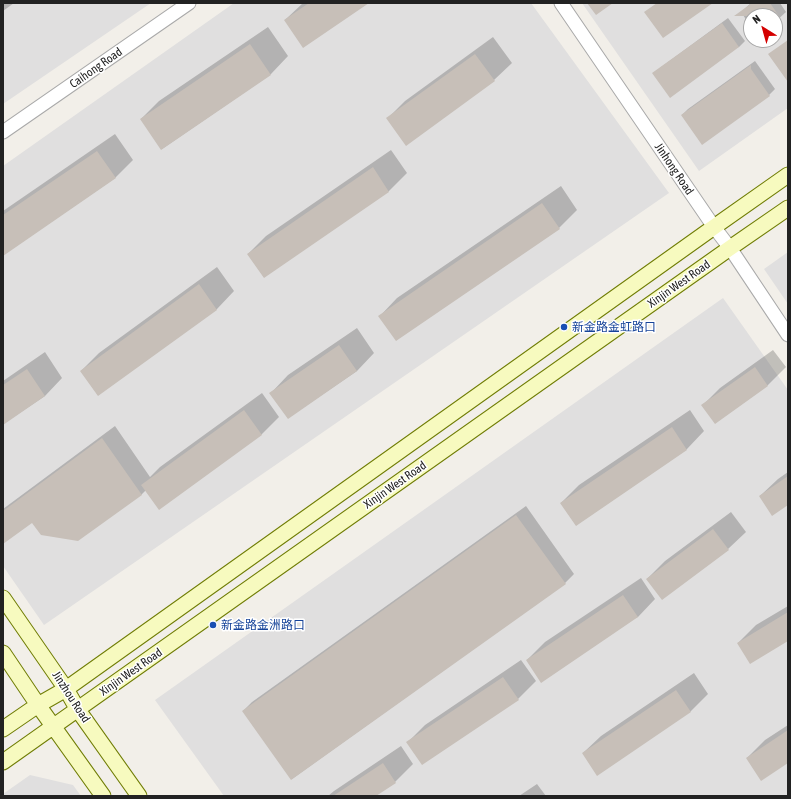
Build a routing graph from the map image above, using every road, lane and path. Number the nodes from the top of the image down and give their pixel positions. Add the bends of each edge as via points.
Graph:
1 (189, 3) edge
2 (561, 3) edge
3 (3, 132) edge
4 (788, 175) edge
5 (788, 208) edge
6 (714, 228) junction
7 (730, 248) junction
8 (788, 335) edge
9 (3, 598) edge
10 (3, 653) edge
11 (66, 689) junction
12 (38, 705) junction
13 (78, 710) junction
14 (54, 726) junction
15 (3, 729) edge
16 (3, 762) edge
17 (104, 796) edge
18 (139, 796) edge

1 - 3 street, Caihong Road
2 - 6 street, Jinhong Road
4 - 6 main road, Xinjin West Road
5 - 7 main road, Xinjin West Road
6 - 7 street, Jinhong Road
6 - 11 main road, Xinjin West Road
7 - 8 street, Jinhong Road
7 - 13 main road, Xinjin West Road
9 - 11 main road, Jinzhou Road
10 - 12 main road
11 - 12 main road, Xinjin West Road
11 - 13 main road, Jinzhou Road
12 - 14 main road
12 - 15 main road, Xinjin West Road
13 - 14 main road, Xinjin West Road
13 - 18 main road, Jinzhou Road
14 - 16 main road, Xinjin West Road
14 - 17 main road

